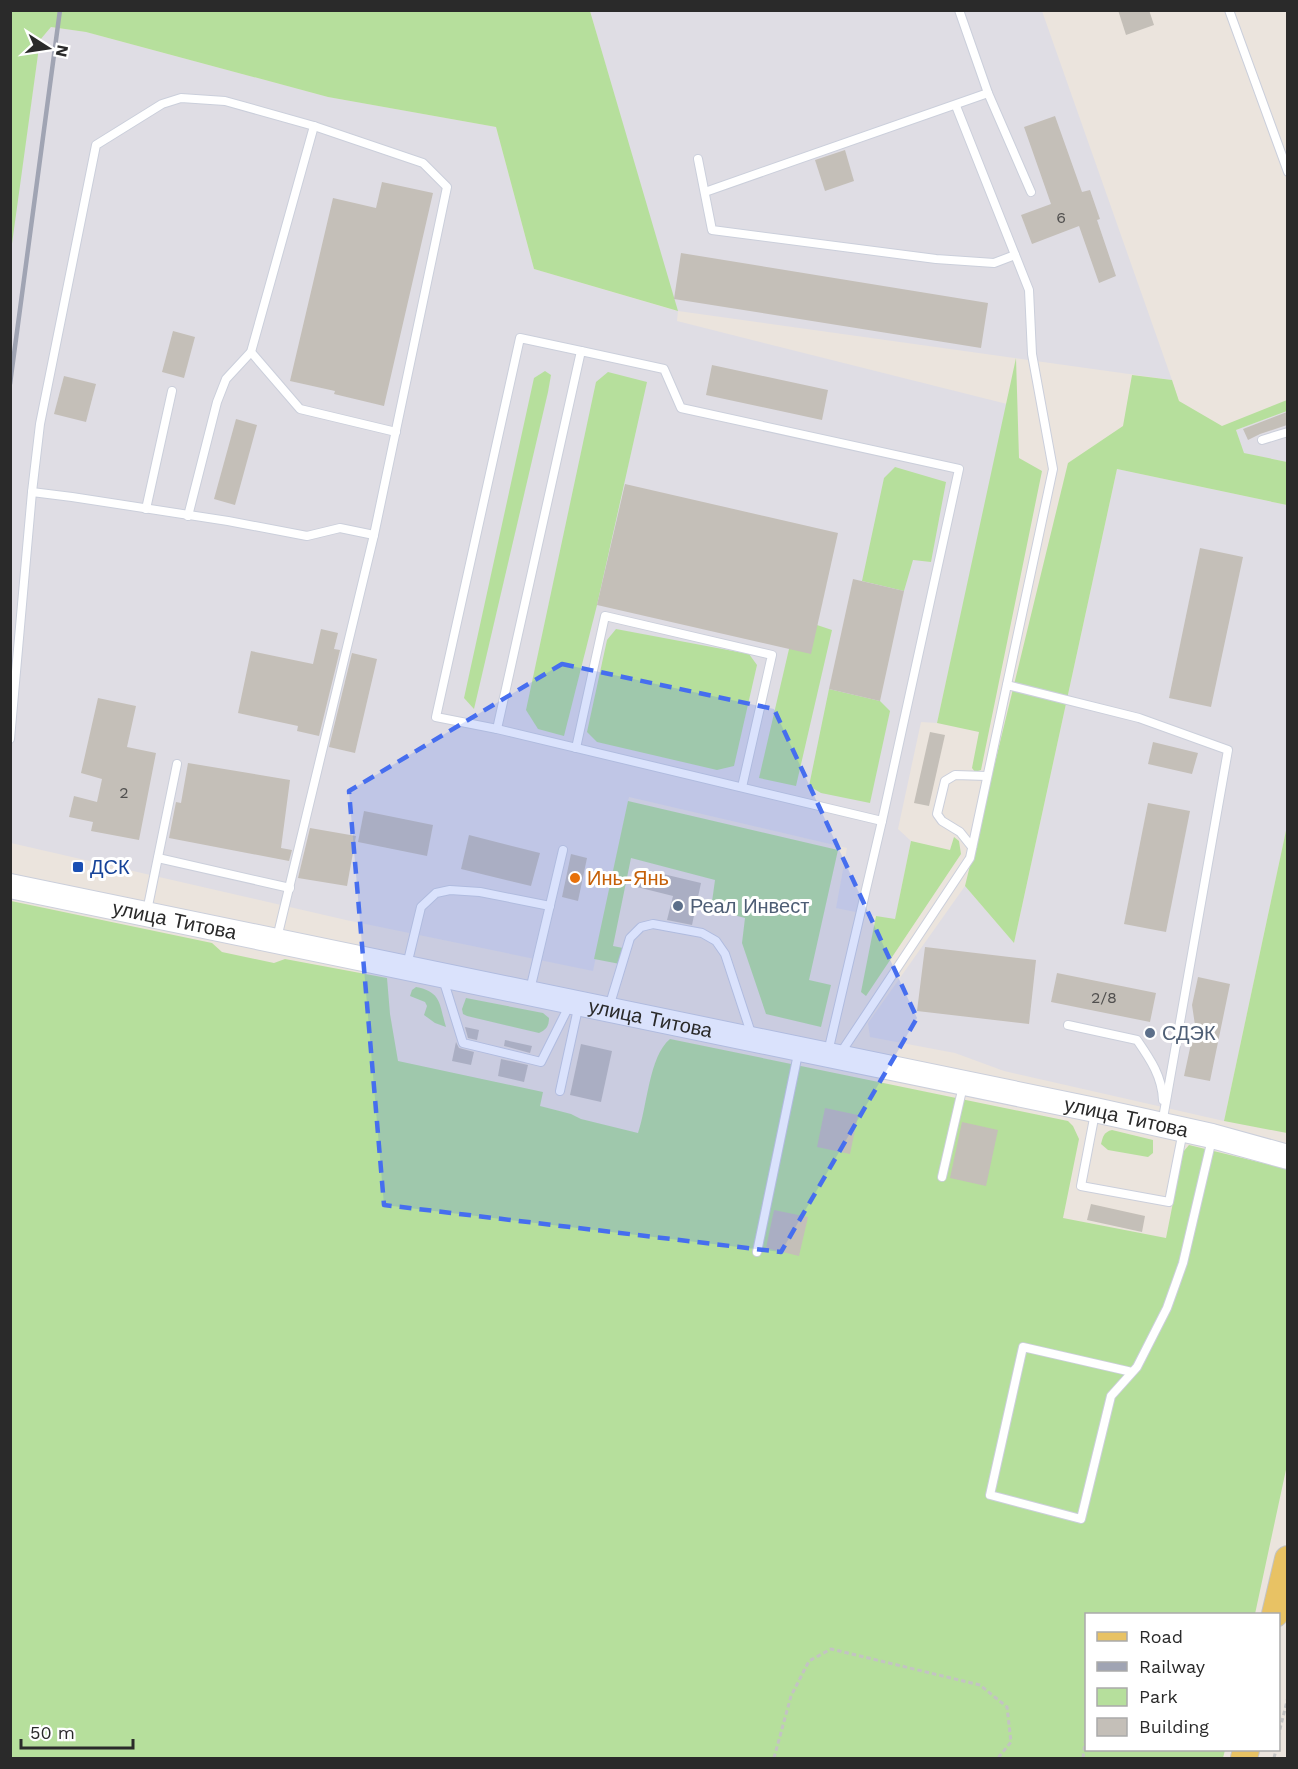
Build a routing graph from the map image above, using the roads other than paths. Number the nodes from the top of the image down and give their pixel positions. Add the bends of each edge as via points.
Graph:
1 (959, 10) edge
2 (1229, 10) edge
3 (988, 93) junction
4 (956, 106) junction
5 (314, 126) junction
6 (698, 159) dead end
7 (1287, 172) edge
8 (705, 192) junction
9 (1031, 192) dead end
10 (1014, 255) junction
11 (581, 351) junction
12 (251, 352) junction
13 (172, 391) dead end
14 (396, 432) junction
15 (1287, 432) edge
16 (1262, 440) dead end
17 (32, 492) junction
18 (146, 509) junction
19 (188, 516) junction
20 (374, 535) junction
21 (1007, 686) junction
22 (497, 729) junction
23 (10, 739) edge
24 (576, 748) junction
25 (177, 764) dead end
26 (987, 776) junction
27 (742, 787) junction
28 (882, 821) junction
29 (972, 846) junction
30 (563, 849) dead end
31 (158, 858) junction
32 (10, 886) edge
33 (290, 888) junction
34 (550, 906) junction
35 (146, 915) junction
36 (277, 941) junction
37 (406, 969) junction
38 (442, 976) junction
39 (530, 994) junction
40 (575, 1003) junction
41 (608, 1010) junction
42 (1068, 1025) dead end
43 (753, 1039) junction
44 (800, 1049) junction
45 (833, 1056) junction
46 (963, 1083) junction
47 (560, 1091) dead end
48 (1095, 1110) junction
49 (1170, 1122) junction
50 (1212, 1136) junction
51 (1287, 1142) edge
52 (1287, 1157) edge
53 (942, 1177) dead end
54 (757, 1252) dead end
55 (1132, 1372) junction
56 (1287, 1559) edge
57 (1275, 1613) edge

1 - 3 lane
2 - 7 lane
3 - 4 lane
3 - 9 lane
4 - 8 lane
4 - 10 lane
5 - 12 lane
5 - 14 lane via 423,163 447,187
5 - 17 lane via 225,101 181,98 162,104 96,146 40,424
6 - 8 lane
8 - 10 lane via 712,230 936,259 994,263
10 - 21 lane via 1029,290 1032,354 1053,469
11 - 22 lane
11 - 22 lane via 520,338 438,705 436,717
11 - 28 lane via 664,369 681,408 959,469
12 - 14 lane via 300,409
12 - 19 lane via 226,380 217,402
13 - 18 lane
14 - 20 lane
15 - 16 lane
17 - 18 lane
17 - 23 lane
18 - 19 lane
19 - 20 lane via 307,536 340,528
20 - 33 lane
21 - 26 lane
21 - 49 lane via 1139,718 1228,750
22 - 24 lane
24 - 27 lane
24 - 27 lane via 605,616 772,655
25 - 31 lane
26 - 29 lane
26 - 29 lane via 955,775 945,781 938,814
27 - 28 lane
28 - 45 lane
29 - 45 lane via 970,858
30 - 34 lane
31 - 33 lane
31 - 35 lane
32 - 35 main road, улица Титова
33 - 36 lane
34 - 37 lane via 480,892 435,893 421,907
34 - 39 lane
35 - 36 main road, улица Титова
36 - 37 main road, улица Титова
37 - 38 main road, улица Титова
38 - 39 main road, улица Титова
38 - 40 lane via 463,1043 541,1062
39 - 40 main road, улица Титова
40 - 41 main road, улица Титова
40 - 47 lane
41 - 43 main road, улица Титова
41 - 43 lane via 630,938 641,927 653,924 702,933 716,941 725,954
42 - 49 lane via 1137,1040 1155,1066
43 - 44 main road, улица Титова
44 - 45 main road, улица Титова
44 - 54 lane
45 - 46 main road, улица Титова
46 - 48 main road, улица Титова
46 - 53 lane
48 - 49 main road, улица Титова
48 - 49 lane via 1081,1186 1169,1202
49 - 50 main road, улица Титова
50 - 51 main road
50 - 52 main road, улица Титова
50 - 55 lane via 1183,1263 1167,1308
55 - 55 lane via 1111,1396 1081,1519 990,1495 1023,1347
56 - 57 main road

